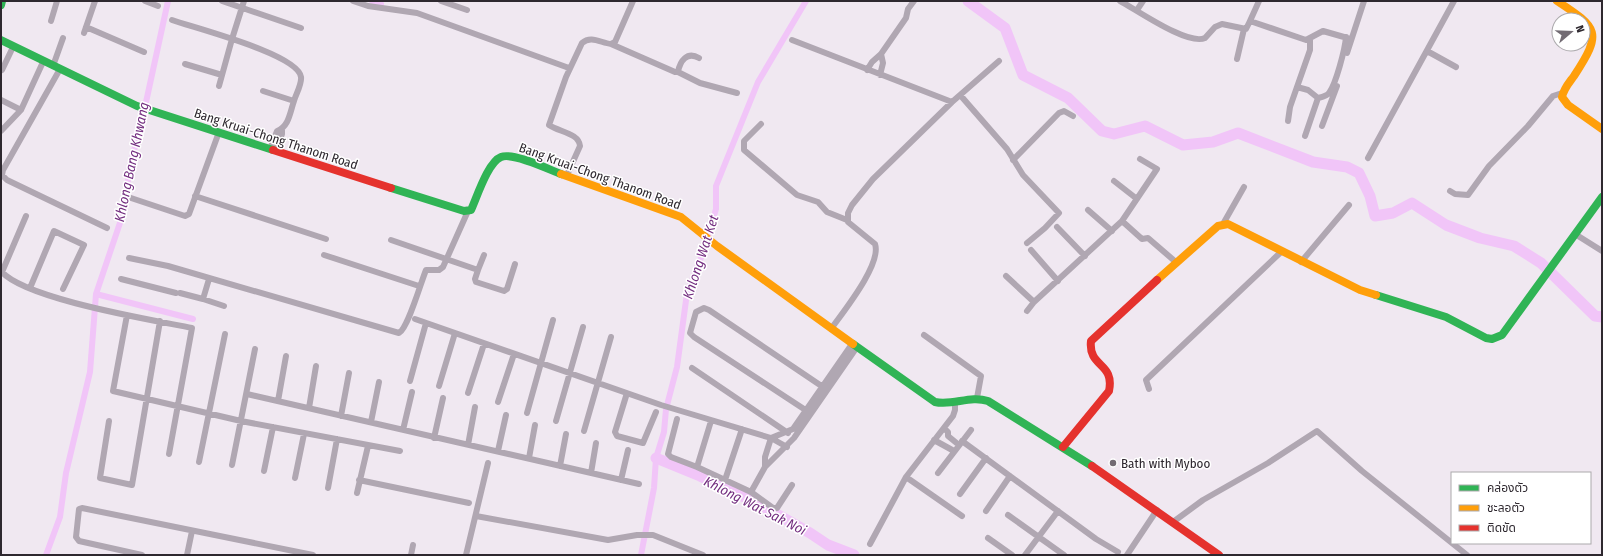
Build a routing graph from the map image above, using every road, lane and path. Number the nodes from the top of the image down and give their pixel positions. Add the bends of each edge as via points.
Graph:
1 (2, 1) edge
2 (57, 1) edge
3 (95, 1) edge
4 (145, 1) edge
5 (222, 1) edge
6 (244, 1) edge
7 (352, 1) edge
8 (441, 1) edge
9 (633, 1) edge
10 (914, 1) edge
11 (1120, 1) edge
12 (1142, 1) edge
13 (1259, 1) edge
14 (1364, 1) edge
15 (1454, 1) edge
16 (1557, 1) edge
17 (1, 5) edge
18 (158, 6) dead end
19 (242, 8) junction
20 (467, 10) dead end
21 (1137, 10) junction
22 (172, 20) dead end
23 (51, 21) dead end
24 (1250, 21) junction
25 (86, 26) junction
26 (301, 28) dead end
27 (1244, 29) junction
28 (84, 33) dead end
29 (64, 38) dead end
30 (1349, 38) junction
31 (232, 39) junction
32 (1310, 39) junction
33 (1, 40) edge
34 (792, 40) dead end
35 (611, 44) junction
36 (13, 47) junction
37 (1427, 51) junction
38 (144, 52) dead end
39 (881, 54) junction
40 (699, 58) dead end
41 (1237, 59) dead end
42 (999, 61) dead end
43 (43, 62) junction
44 (185, 64) dead end
45 (56, 67) junction
46 (1456, 67) dead end
47 (569, 68) junction
48 (2, 70) dead end
49 (867, 70) junction
50 (678, 72) junction
51 (222, 75) junction
52 (880, 75) junction
53 (219, 86) dead end
54 (1297, 87) junction
55 (263, 91) dead end
56 (737, 93) dead end
57 (1562, 93) junction
58 (961, 96) junction
59 (1318, 98) junction
60 (1, 100) edge
61 (294, 101) junction
62 (952, 102) junction
63 (21, 110) junction
64 (1073, 116) dead end
65 (1288, 121) dead end
66 (761, 124) dead end
67 (1322, 126) dead end
68 (1602, 129) edge
69 (1, 131) edge
70 (219, 132) junction
71 (1305, 136) dead end
72 (272, 150) junction
73 (1368, 158) dead end
74 (1140, 159) dead end
75 (1014, 160) junction
76 (567, 175) junction
77 (1114, 181) dead end
78 (1244, 186) dead end
79 (1450, 191) dead end
80 (195, 196) junction
81 (128, 197) dead end
82 (1602, 197) edge
83 (1137, 199) junction
84 (1349, 205) dead end
85 (1088, 210) dead end
86 (468, 211) junction
87 (26, 216) dead end
88 (847, 220) junction
89 (1122, 222) junction
90 (1223, 224) junction
91 (1057, 227) dead end
92 (107, 228) dead end
93 (1112, 231) junction
94 (1575, 234) junction
95 (326, 240) dead end
96 (391, 240) dead end
97 (1026, 243) dead end
98 (1031, 250) dead end
99 (1602, 251) edge
100 (1281, 252) junction
101 (324, 255) dead end
102 (484, 255) dead end
103 (1085, 256) junction
104 (128, 258) dead end
105 (447, 259) junction
106 (1301, 262) junction
107 (1177, 263) junction
108 (515, 264) dead end
109 (478, 270) junction
110 (1, 272) edge
111 (1006, 276) dead end
112 (121, 279) dead end
113 (209, 279) junction
114 (1058, 281) junction
115 (419, 286) junction
116 (30, 288) junction
117 (63, 289) dead end
118 (204, 299) junction
119 (1034, 302) junction
120 (224, 306) dead end
121 (1027, 311) dead end
122 (124, 314) junction
123 (414, 319) dead end
124 (552, 320) dead end
125 (160, 321) junction
126 (426, 323) junction
127 (583, 327) dead end
128 (831, 329) junction
129 (455, 333) junction
130 (225, 334) dead end
131 (924, 335) dead end
132 (611, 336) dead end
133 (484, 344) junction
134 (855, 345) junction
135 (255, 349) dead end
136 (514, 354) junction
137 (286, 356) dead end
138 (540, 363) junction
139 (316, 366) dead end
140 (692, 368) dead end
141 (349, 373) dead end
142 (570, 374) junction
143 (410, 381) dead end
144 (379, 382) dead end
145 (598, 383) junction
146 (826, 385) junction
147 (439, 386) dead end
148 (1149, 389) dead end
149 (412, 392) dead end
150 (468, 393) dead end
151 (627, 393) junction
152 (247, 394) junction
153 (443, 398) dead end
154 (977, 398) junction
155 (146, 399) junction
156 (278, 401) junction
157 (498, 402) dead end
158 (955, 403) junction
159 (179, 407) junction
160 (475, 407) dead end
161 (310, 408) junction
162 (810, 409) junction
163 (656, 412) dead end
164 (209, 413) junction
165 (527, 413) dead end
166 (506, 415) dead end
167 (341, 416) junction
168 (677, 419) dead end
169 (109, 421) dead end
170 (241, 421) junction
171 (556, 421) dead end
172 (712, 421) junction
173 (371, 422) junction
174 (535, 425) dead end
175 (273, 427) junction
176 (944, 428) junction
177 (742, 429) junction
178 (402, 430) junction
179 (970, 430) dead end
180 (584, 431) dead end
181 (788, 432) junction
182 (304, 434) junction
183 (566, 434) dead end
184 (948, 436) junction
185 (434, 438) junction
186 (771, 438) junction
187 (794, 438) junction
188 (337, 439) junction
189 (934, 440) junction
190 (596, 443) dead end
191 (943, 443) junction
192 (961, 443) junction
193 (468, 445) junction
194 (368, 446) junction
195 (1063, 446) junction
196 (787, 447) junction
197 (628, 450) dead end
198 (400, 451) dead end
199 (498, 451) junction
200 (954, 451) junction
201 (169, 454) dead end
202 (529, 458) junction
203 (986, 458) junction
204 (199, 462) dead end
205 (488, 463) dead end
206 (232, 464) dead end
207 (560, 466) junction
208 (696, 467) junction
209 (765, 467) junction
210 (264, 471) dead end
211 (591, 473) junction
212 (938, 473) dead end
213 (1010, 476) junction
214 (906, 477) junction
215 (295, 478) dead end
216 (359, 480) junction
217 (621, 480) junction
218 (725, 480) junction
219 (639, 484) dead end
220 (792, 485) dead end
221 (328, 488) dead end
222 (357, 492) dead end
223 (751, 492) junction
224 (960, 494) dead end
225 (469, 503) dead end
226 (1157, 510) junction
227 (986, 511) dead end
228 (1058, 511) junction
229 (1008, 515) dead end
230 (476, 516) junction
231 (962, 516) dead end
232 (1173, 522) junction
233 (192, 530) junction
234 (1038, 537) junction
235 (988, 538) dead end
236 (1451, 542) edge
237 (870, 544) dead end
238 (1453, 544) edge
239 (413, 545) dead end
240 (1118, 552) dead end
241 (142, 555) edge
242 (187, 555) edge
243 (313, 555) edge
244 (411, 555) edge
245 (466, 555) edge
246 (703, 555) edge
247 (1012, 555) edge
248 (1026, 555) edge
249 (1064, 555) edge
250 (1126, 555) edge
251 (1220, 555) edge
252 (1467, 555) edge

1 - 17 street
2 - 23 street
3 - 25 street
4 - 18 street
5 - 19 street
6 - 19 street
7 - 47 street via 368,6 417,12
8 - 20 street
9 - 35 street via 615,42
10 - 39 street via 908,9 906,18
11 - 21 street
12 - 21 street
13 - 24 street
14 - 30 street
15 - 37 street
16 - 57 street via 1591,23 1598,34 1595,47
19 - 26 street
19 - 31 street
21 - 27 street via 1175,32 1193,39 1205,38 1215,27 1222,24
22 - 31 street
24 - 27 street
24 - 32 street via 1302,39
25 - 28 street
25 - 38 street
27 - 41 street
29 - 45 street
30 - 32 street via 1323,31
30 - 59 street via 1331,90 1327,95
30 - 67 street
31 - 51 street
31 - 61 street via 269,52 298,72 300,82
32 - 54 street via 1310,50
33 - 36 street, Bang Kruai-Chong Thanom Road
34 - 49 street
35 - 47 street via 585,40
35 - 50 street
36 - 43 street, Bang Kruai-Chong Thanom Road
36 - 48 street
37 - 46 street
37 - 73 street
39 - 49 street
39 - 52 street via 883,63
40 - 50 street via 693,55 686,57 681,62
42 - 58 street
43 - 45 street, Bang Kruai-Chong Thanom Road
43 - 63 street
44 - 51 street
45 - 70 street, Bang Kruai-Chong Thanom Road via 135,105
45 - 92 street via 2,170 2,175 7,180
47 - 76 street via 549,125 577,138 580,142
49 - 52 street
50 - 56 street via 700,83
51 - 53 street
52 - 62 street
54 - 59 street via 1308,90
54 - 65 street
55 - 61 street
57 - 68 street via 1565,102
57 - 79 street via 1553,96 1489,166 1468,195
58 - 62 street
58 - 75 street
59 - 71 street
60 - 63 street
61 - 72 street via 287,122 277,131
62 - 88 street via 873,179 852,205
63 - 69 street
64 - 75 street via 1064,111 1059,113
66 - 88 street via 744,141 744,150 797,195 818,202 827,212
70 - 72 street, Bang Kruai-Chong Thanom Road
70 - 80 street
72 - 86 street, Bang Kruai-Chong Thanom Road via 448,207
74 - 83 street via 1157,169
75 - 97 street via 1023,175 1060,213
76 - 86 street, Bang Kruai-Chong Thanom Road via 511,156 499,157 490,166 473,207
76 - 128 street, Bang Kruai-Chong Thanom Road via 681,217
77 - 83 street
78 - 90 street
80 - 81 street via 185,216
80 - 95 street
82 - 94 street
83 - 89 street
84 - 106 street
85 - 93 street
86 - 105 street
87 - 110 street
88 - 128 street via 875,244 876,252 857,293
89 - 93 street
89 - 107 street via 1142,239 1148,238
90 - 100 street via 1238,228
90 - 107 street
91 - 103 street
93 - 103 street
94 - 99 street
94 - 106 street via 1502,335 1489,339 1446,317 1369,294
96 - 105 street
98 - 114 street
100 - 106 street
100 - 148 street via 1146,380
101 - 115 street
102 - 109 street
103 - 114 street
104 - 113 street via 153,262
105 - 109 street
105 - 115 street via 442,269 426,270
107 - 195 street via 1103,328 1092,341 1091,354 1109,373 1111,385
108 - 109 street via 507,289 504,291 476,282
110 - 116 street
111 - 119 street
112 - 118 street
113 - 115 street via 396,332 402,331
113 - 118 street
114 - 119 street
116 - 117 street via 54,231 84,245
116 - 122 street via 68,301
118 - 120 street
119 - 121 street
122 - 125 street
122 - 155 street via 113,391
123 - 126 street
124 - 138 street
125 - 155 street
125 - 159 street via 192,328
126 - 129 street
126 - 143 street
127 - 142 street
128 - 134 street, Bang Kruai-Chong Thanom Road
129 - 133 street
129 - 147 street
130 - 164 street
131 - 154 street via 981,376
132 - 145 street
133 - 136 street
133 - 150 street
134 - 146 street
134 - 158 street, Bang Kruai-Chong Thanom Road via 935,402
135 - 152 street
136 - 138 street
136 - 157 street
137 - 156 street
138 - 142 street
138 - 165 street
139 - 161 street
140 - 181 street
141 - 167 street
142 - 145 street
142 - 171 street
144 - 173 street
145 - 151 street
145 - 180 street
146 - 162 street
146 - 162 street via 709,310 704,308 696,312 690,333 694,337
149 - 178 street
151 - 163 street via 615,432 617,436 643,444
151 - 172 street
152 - 156 street
152 - 170 street
153 - 185 street
154 - 158 street, Bang Kruai-Chong Thanom Road
154 - 195 street via 988,400
155 - 159 street
155 - 169 street via 132,485 100,478
156 - 161 street
158 - 176 street via 955,414
159 - 164 street
159 - 201 street
160 - 193 street
161 - 167 street
162 - 181 street
162 - 187 street
164 - 170 street
164 - 204 street
166 - 199 street
167 - 173 street
168 - 208 street via 668,454
170 - 175 street
170 - 206 street
172 - 177 street
172 - 208 street
173 - 178 street
174 - 202 street
175 - 182 street
175 - 210 street
176 - 184 street
176 - 189 street
177 - 186 street
177 - 218 street
178 - 185 street
179 - 192 street
181 - 186 street
181 - 187 street
182 - 188 street
182 - 215 street
183 - 207 street
184 - 191 street
184 - 192 street
185 - 193 street
186 - 196 street
186 - 209 street via 765,457
187 - 196 street
188 - 194 street
188 - 221 street
189 - 191 street
189 - 214 street
190 - 211 street
191 - 200 street
192 - 200 street
192 - 203 street
193 - 199 street
194 - 198 street
194 - 216 street
195 - 226 street
196 - 209 street
197 - 217 street
199 - 202 street
200 - 212 street
202 - 207 street
203 - 213 street
203 - 224 street
205 - 230 street
207 - 211 street
208 - 218 street
209 - 223 street
211 - 217 street
213 - 227 street
213 - 228 street
214 - 231 street
214 - 237 street
216 - 222 street
216 - 225 street
217 - 219 street
218 - 223 street
220 - 223 street via 777,508 772,508
226 - 232 street
226 - 250 street
228 - 234 street
228 - 240 street
229 - 234 street
230 - 245 street
230 - 246 street via 603,540 653,535
232 - 236 street via 1203,500 1317,431 1362,471
232 - 251 street
233 - 241 street via 79,509 76,537 79,541
233 - 242 street
233 - 243 street
234 - 248 street
234 - 249 street
235 - 247 street
238 - 252 street
239 - 244 street

